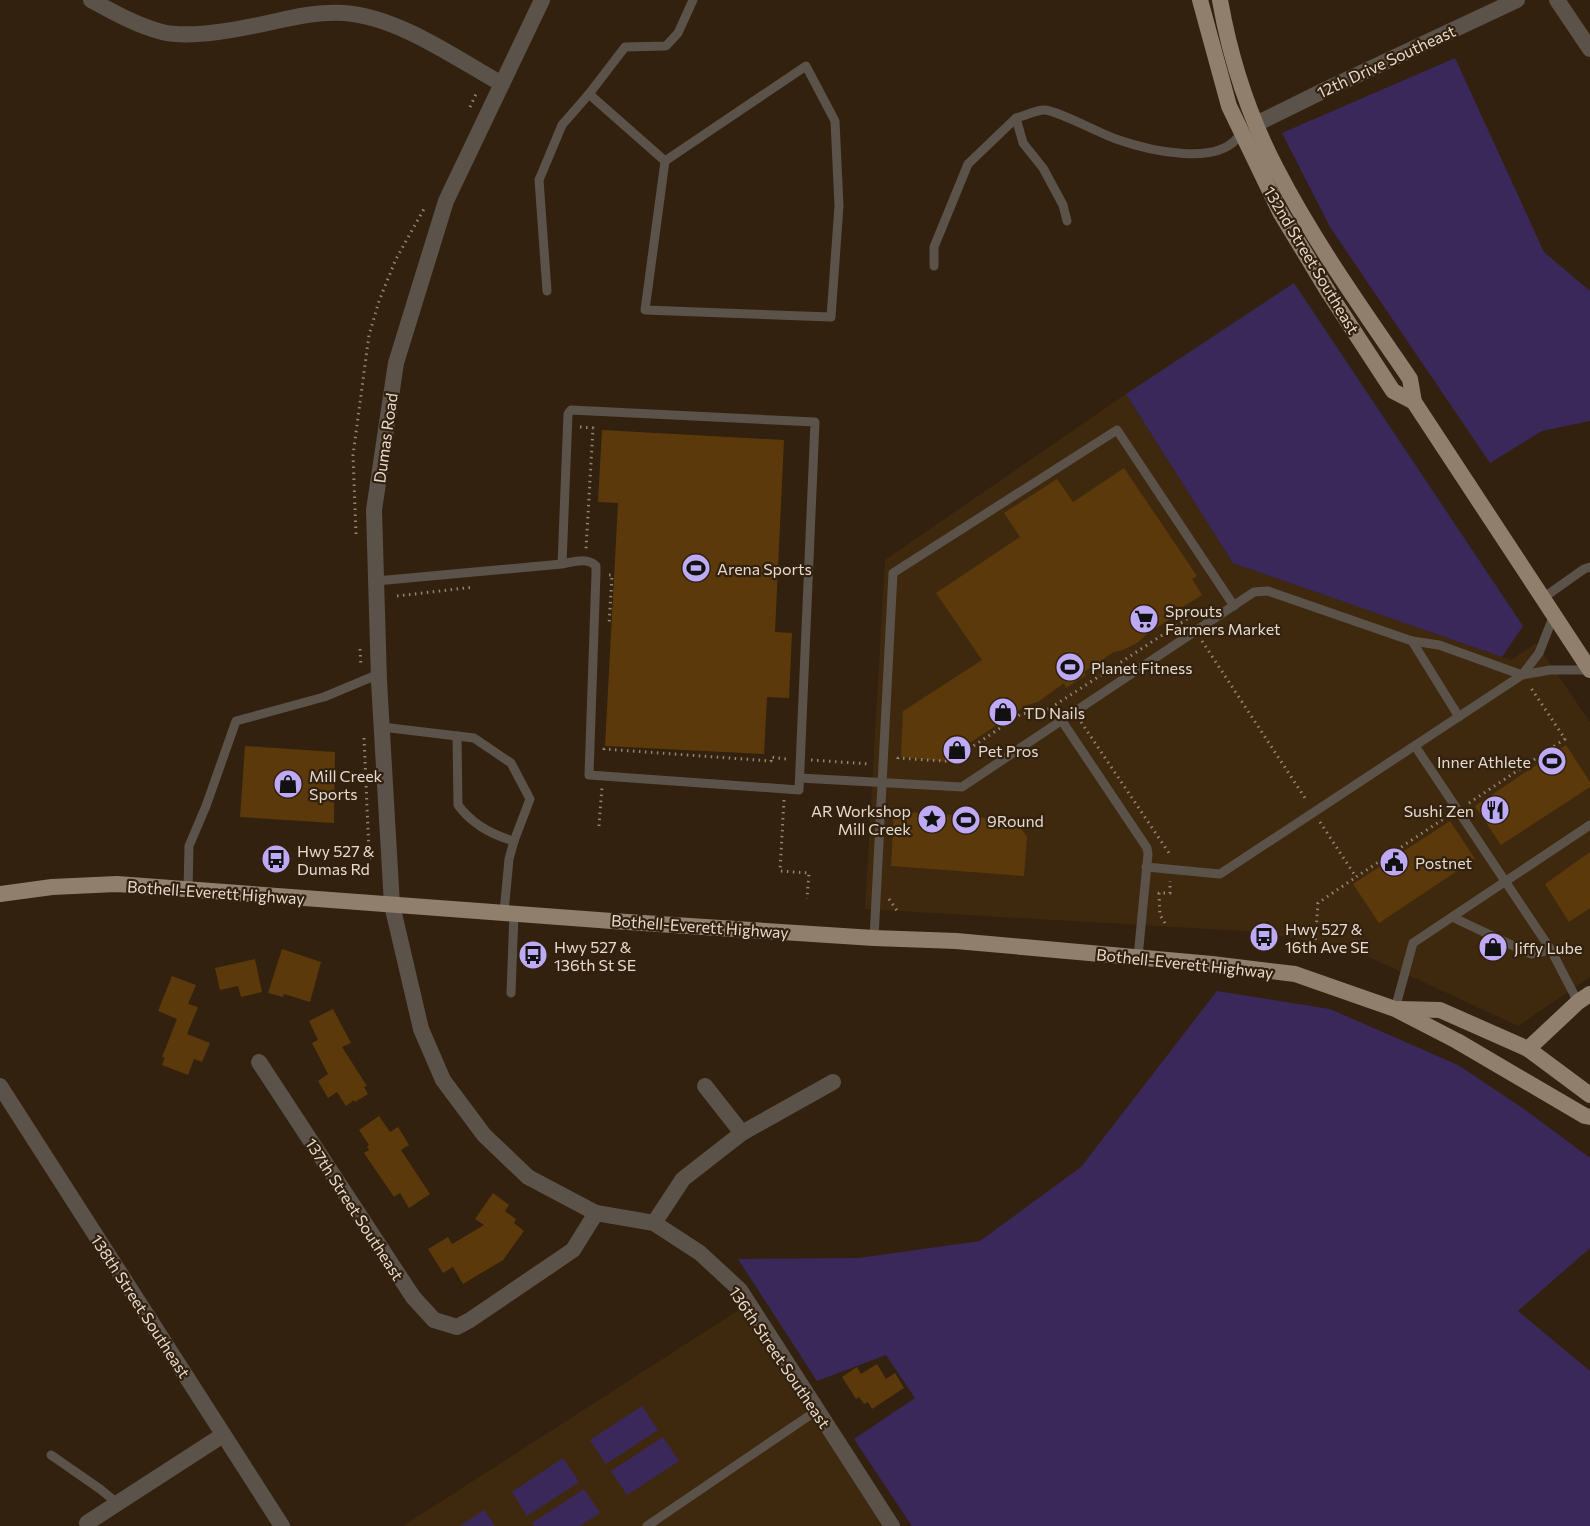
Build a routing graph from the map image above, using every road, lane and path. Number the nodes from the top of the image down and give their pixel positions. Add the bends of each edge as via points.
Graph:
1 (91, 0) edge
2 (542, 0) edge
3 (693, 0) edge
4 (1200, 0) edge
5 (1220, 0) edge
6 (1517, 0) edge
7 (1557, 0) edge
8 (1590, 49) edge
9 (502, 84) junction
10 (589, 94) junction
11 (1016, 118) junction
12 (1256, 124) junction
13 (1241, 132) junction
14 (665, 160) junction
15 (1067, 220) dead end
16 (934, 266) dead end
17 (547, 291) dead end
18 (1414, 402) junction
19 (567, 426) junction
20 (583, 561) junction
21 (562, 564) junction
22 (1590, 567) edge
23 (596, 573) junction
24 (376, 581) junction
25 (477, 586) dead end
26 (397, 596) dead end
27 (1543, 598) junction
28 (1234, 606) junction
29 (1554, 615) junction
30 (1195, 631) junction
31 (609, 632) dead end
32 (1412, 640) junction
33 (1590, 670) edge
34 (379, 674) junction
35 (1522, 675) junction
36 (1539, 683) dead end
37 (1459, 717) junction
38 (1065, 719) junction
39 (382, 727) junction
40 (457, 736) junction
41 (1415, 746) junction
42 (786, 759) junction
43 (800, 760) junction
44 (884, 764) junction
45 (602, 777) junction
46 (800, 778) junction
47 (883, 782) junction
48 (785, 789) junction
49 (1458, 810) junction
50 (1314, 812) junction
51 (1590, 825) edge
52 (599, 826) dead end
53 (514, 841) junction
54 (1146, 867) junction
55 (1171, 870) junction
56 (1356, 877) junction
57 (1505, 881) junction
58 (188, 890) junction
59 (0, 894) edge
60 (807, 900) dead end
61 (392, 905) junction
62 (509, 913) junction
63 (1452, 917) junction
64 (1165, 923) dead end
65 (874, 938) junction
66 (1314, 946) dead end
67 (1551, 950) junction
68 (1138, 957) junction
69 (511, 993) dead end
70 (1584, 998) edge
71 (1395, 1009) junction
72 (1457, 1041) junction
73 (1528, 1049) junction
74 (260, 1062) dead end
75 (833, 1082) dead end
76 (0, 1086) edge
77 (705, 1086) dead end
78 (1590, 1095) edge
79 (1590, 1117) edge
80 (742, 1133) junction
81 (596, 1214) junction
82 (654, 1223) junction
83 (816, 1411) junction
84 (223, 1435) junction
85 (51, 1455) dead end
86 (117, 1503) junction
87 (87, 1523) dead end
88 (282, 1526) edge
89 (647, 1526) edge
90 (892, 1526) edge

1 - 9 street via 163,32 210,33 320,13 382,21
2 - 9 street, Dumas Road
3 - 10 lane via 678,33 666,46 625,46
4 - 13 main road, 132nd Street Southeast via 1229,106
5 - 12 main road, 132nd Street Southeast
6 - 12 street, 12th Drive Southeast
7 - 8 street
9 - 24 street, Dumas Road via 446,201 396,363 374,510
10 - 14 lane
10 - 17 lane via 562,125 539,180
11 - 13 lane via 1044,110 1117,140 1185,154 1215,153 1236,142
11 - 15 lane via 1023,143 1044,168
11 - 16 lane via 968,164 934,248
12 - 18 main road, 132nd Street Southeast via 1276,168 1326,255 1410,380
13 - 18 main road, 132nd Street Southeast via 1280,212 1329,293 1393,391
14 - 14 lane via 806,66 835,121 839,206 831,317 645,310
18 - 27 main road, 132nd Street Southeast
19 - 20 path via 593,428
19 - 21 lane
19 - 43 lane via 568,414 574,409 815,422
20 - 21 lane
20 - 23 lane via 592,562
21 - 24 lane
22 - 27 lane
23 - 31 path via 612,575
23 - 45 lane via 589,775
24 - 34 street, Dumas Road
25 - 26 path
27 - 29 main road, 132nd Street Southeast
28 - 30 lane
28 - 32 lane via 1254,592 1268,591
28 - 44 lane via 1117,430 893,573
29 - 33 main road, 132nd Street Southeast
29 - 35 lane via 1539,653
30 - 38 lane
30 - 38 path via 1187,619 1050,709
30 - 50 path
32 - 35 lane via 1439,645
32 - 37 lane
33 - 35 lane
34 - 39 street, Dumas Road
34 - 58 lane via 324,697 236,721 189,846
35 - 37 lane
36 - 49 path via 1531,688 1565,739
37 - 41 lane
38 - 47 lane via 962,788
38 - 54 lane via 1147,848
38 - 55 path via 1083,723 1171,857
39 - 40 lane
39 - 61 street, Dumas Road
40 - 53 lane via 458,805 479,825
40 - 53 lane via 474,738 511,763 530,799
41 - 49 lane
41 - 50 lane
42 - 43 path
42 - 45 path via 603,747
42 - 48 path
43 - 44 path
43 - 46 lane
44 - 47 lane
45 - 48 lane
45 - 52 path
46 - 47 lane
46 - 48 lane via 799,790
47 - 65 lane
48 - 60 path via 780,871 809,873
49 - 56 path
49 - 57 lane
50 - 55 lane via 1220,874
50 - 56 path
51 - 57 lane
53 - 62 lane via 509,859
54 - 55 lane
54 - 68 lane
55 - 64 path via 1170,893 1159,892 1160,915
56 - 66 path via 1318,903
57 - 63 lane
57 - 67 lane
58 - 59 main road, Bothell-Everett Highway via 117,884
58 - 61 main road, Bothell-Everett Highway
61 - 62 main road, Bothell-Everett Highway
61 - 81 street, 136th Street Southeast via 421,1029 442,1080 484,1135 528,1177
62 - 65 main road, Bothell-Everett Highway
62 - 69 lane
63 - 67 lane via 1531,954
63 - 71 lane via 1413,943
65 - 68 main road, Bothell-Everett Highway
67 - 70 lane
68 - 71 main road, Bothell-Everett Highway via 1295,974
70 - 73 main road
71 - 72 main road, Bothell-Everett Highway
71 - 73 main road, Bothell-Everett Highway via 1440,1010
72 - 73 main road
72 - 79 main road, Bothell-Everett Highway
73 - 78 main road, Bothell-Everett Highway
74 - 81 street, 137th Street Southeast via 413,1297 434,1320 457,1327 470,1320 573,1250
75 - 80 street
76 - 84 street, 138th Street Southeast
77 - 80 street
80 - 82 street via 683,1179
81 - 82 street, 136th Street Southeast
82 - 83 street, 136th Street Southeast via 700,1253 740,1290
83 - 89 lane
83 - 90 street, 136th Street Southeast
84 - 86 street
84 - 88 street, 138th Street Southeast
85 - 86 lane
86 - 87 street

